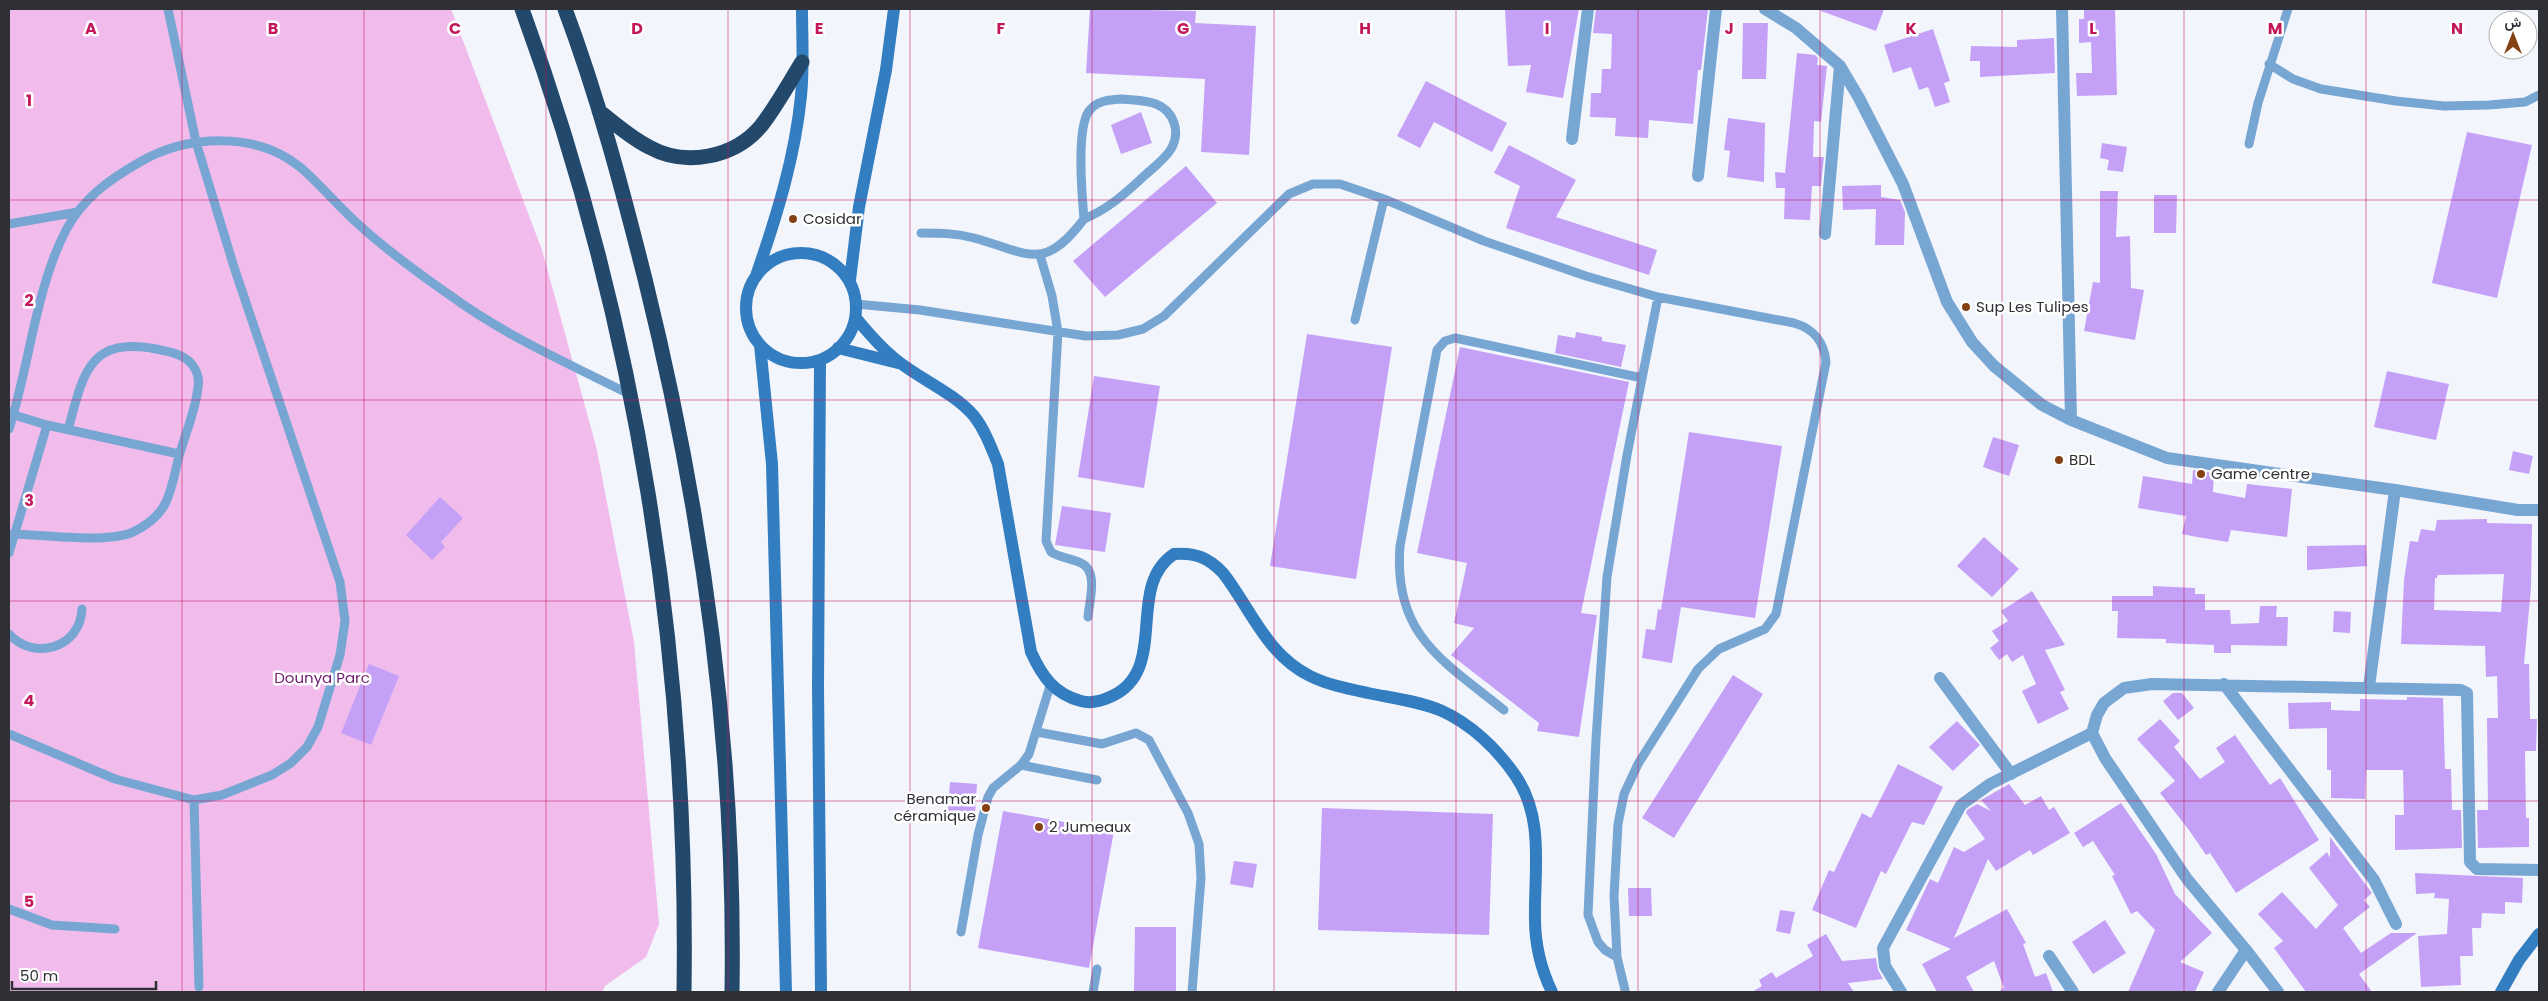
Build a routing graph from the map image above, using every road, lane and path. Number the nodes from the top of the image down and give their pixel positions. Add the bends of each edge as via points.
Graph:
1 (168, 9) edge
2 (522, 9) edge
3 (566, 9) edge
4 (802, 9) edge
5 (894, 9) edge
6 (1588, 9) edge
7 (1716, 9) edge
8 (1767, 9) edge
9 (2062, 9) edge
10 (2288, 9) edge
11 (802, 62) junction
12 (2269, 64) junction
13 (1840, 66) junction
14 (2539, 95) edge
15 (599, 112) junction
16 (1572, 139) dead end
17 (196, 142) junction
18 (2249, 144) dead end
19 (1698, 176) dead end
20 (1384, 199) junction
21 (78, 212) junction
22 (1084, 219) junction
23 (9, 224) edge
24 (920, 233) dead end
25 (1826, 234) dead end
26 (1040, 255) junction
27 (756, 276) junction
28 (850, 280) junction
29 (1658, 297) junction
30 (856, 304) junction
31 (856, 318) junction
32 (1355, 320) dead end
33 (1058, 332) junction
34 (760, 345) junction
35 (838, 348) junction
36 (820, 360) junction
37 (900, 363) junction
38 (1642, 378) junction
39 (630, 394) junction
40 (14, 415) junction
41 (2072, 420) junction
42 (47, 425) junction
43 (9, 430) edge
44 (68, 430) junction
45 (179, 454) junction
46 (2395, 490) junction
47 (2539, 510) edge
48 (13, 534) junction
49 (9, 554) edge
50 (82, 609) dead end
51 (1088, 617) dead end
52 (9, 634) edge
53 (1940, 678) dead end
54 (2224, 684) junction
55 (1050, 686) junction
56 (2369, 687) junction
57 (1504, 710) dead end
58 (1037, 732) junction
59 (2092, 733) junction
60 (9, 734) edge
61 (1021, 765) junction
62 (2011, 774) junction
63 (1097, 780) dead end
64 (194, 800) junction
65 (2539, 870) edge
66 (9, 909) edge
67 (2396, 924) dead end
68 (115, 929) dead end
69 (961, 932) dead end
70 (2539, 934) edge
71 (2246, 950) junction
72 (2049, 956) dead end
73 (1617, 957) junction
74 (1097, 969) dead end
75 (199, 987) dead end
76 (1625, 990) dead end
77 (684, 992) edge
78 (732, 992) edge
79 (786, 992) edge
80 (821, 992) edge
81 (1093, 992) edge
82 (1192, 992) edge
83 (1552, 992) edge
84 (1901, 992) edge
85 (2073, 992) edge
86 (2218, 992) edge
87 (2278, 992) edge
88 (2501, 992) edge

1 - 17 lane
2 - 39 highway via 586,209
3 - 15 highway
4 - 11 main road
5 - 28 main road via 886,70 859,207
6 - 16 street
7 - 19 street
8 - 13 street
9 - 41 street
10 - 12 lane
11 - 15 highway via 759,128 736,147 708,156 678,157 649,148
11 - 27 main road via 801,95 790,163
12 - 14 lane via 2293,80 2321,89 2396,101 2444,106 2490,105 2526,102
12 - 18 lane
13 - 25 street
13 - 41 street via 1903,184 1947,302 1972,342 2016,387
15 - 78 highway via 623,195 676,411 702,560 725,764
17 - 21 lane via 150,156 114,177
17 - 39 lane via 229,141 265,148 298,166 382,246 452,298 525,342
17 - 64 lane via 234,267 340,582 345,620 340,655 318,727 307,746 291,763 272,775 222,795
20 - 29 lane via 1534,259
20 - 32 lane
20 - 33 lane via 1340,184 1313,184 1300,188 1278,203 1164,316 1143,329 1118,335 1086,336
21 - 23 lane
21 - 40 lane via 66,230 50,271
22 - 22 lane via 1122,197 1170,151 1175,142 1175,124 1164,109 1156,104 1121,99 1106,100 1089,111 1082,142
22 - 26 lane via 1068,239
24 - 26 lane via 964,235 1019,253
26 - 33 lane
27 - 28 main road via 774,260 804,253 833,262
27 - 34 main road via 750,287 746,311 748,324
28 - 30 main road
29 - 38 lane
29 - 73 lane via 1805,326 1820,341 1826,362 1776,614 1765,630 1719,649 1698,669 1638,764 1624,794 1618,824 1614,896
30 - 31 main road
30 - 33 lane via 920,310
31 - 35 main road via 846,340
31 - 37 main road
33 - 51 lane via 1046,541 1051,552 1081,563 1088,569 1091,578
34 - 36 main road via 780,359 793,362
34 - 79 main road via 772,464
35 - 36 main road
35 - 37 main road
36 - 80 main road via 818,686
37 - 55 main road via 973,415 986,434 1000,472 1029,644 1039,670
38 - 57 lane via 1455,338 1444,341 1437,350 1400,546 1398,572 1402,597 1411,621 1425,643
38 - 73 lane via 1607,577 1588,905 1590,924 1598,942
39 - 77 highway via 658,558 678,735 685,912
40 - 42 lane
40 - 43 lane
41 - 46 street via 2167,458
42 - 44 lane
42 - 48 lane
44 - 45 lane
44 - 45 lane via 84,378 98,357 108,350 132,345 168,352 185,358 198,377 197,393
45 - 48 lane via 166,503 140,528 105,537
46 - 47 street via 2518,510
46 - 56 street
48 - 49 lane
50 - 52 lane via 77,630 62,644 34,646
53 - 62 street
54 - 56 street
54 - 59 street via 2152,684 2124,688 2104,703
54 - 67 street via 2374,880
55 - 58 lane
55 - 83 main road via 1083,702 1098,701 1126,687 1141,664 1148,605 1158,568 1174,554 1185,553 1199,555 1214,563 1271,646 1309,676 1346,689 1442,711 1494,748 1516,777 1530,806 1537,838 1535,919 1538,948
56 - 65 street via 2461,690 2466,693 2470,862 2477,869
58 - 61 lane
58 - 82 lane via 1092,744 1111,743 1136,733 1149,740 1188,813 1198,844 1201,878
59 - 62 street
59 - 71 street via 2105,758 2187,879
60 - 64 lane via 115,779
61 - 63 lane
61 - 69 lane via 1000,781 988,797
62 - 84 street via 1960,805 1883,948 1885,966
64 - 75 lane
66 - 68 lane via 52,925
70 - 88 main road via 2518,960
71 - 86 street
71 - 87 street
72 - 85 street
73 - 76 lane
74 - 81 lane

